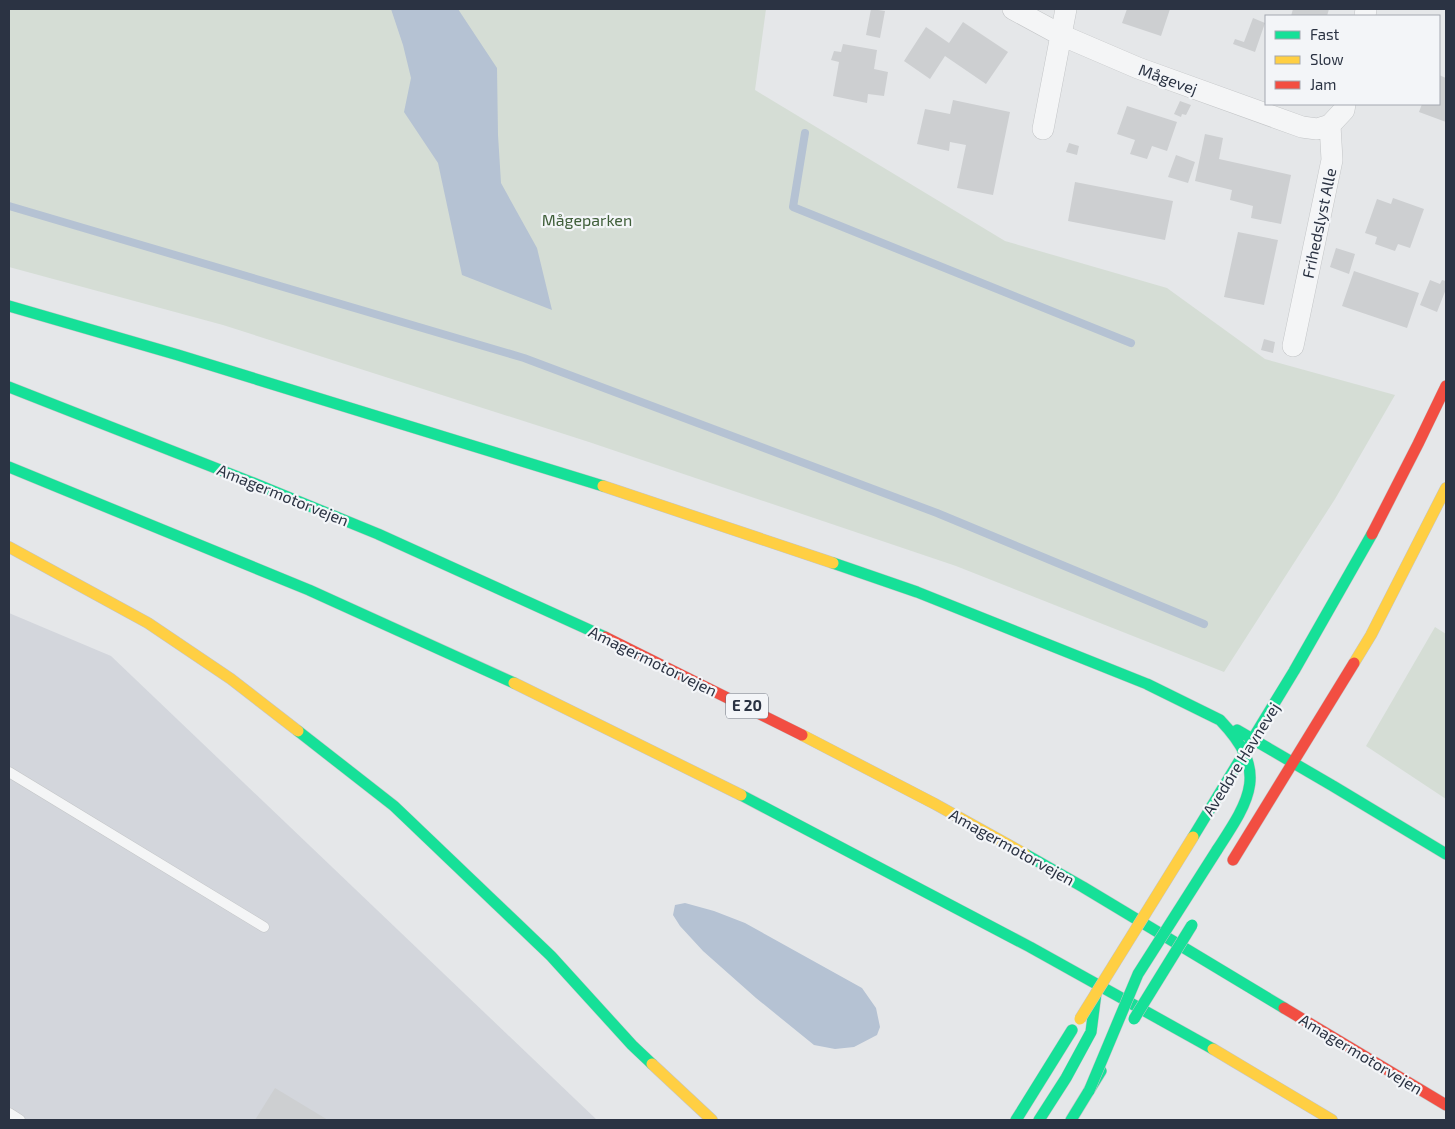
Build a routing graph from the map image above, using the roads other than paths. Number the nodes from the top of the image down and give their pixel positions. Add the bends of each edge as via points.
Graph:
1 (1013, 9) edge
2 (1066, 9) edge
3 (1061, 35) junction
4 (1345, 105) edge
5 (1330, 125) junction
6 (1043, 129) dead end
7 (9, 306) edge
8 (1293, 346) dead end
9 (1446, 386) edge
10 (9, 387) edge
11 (9, 467) edge
12 (1446, 488) edge
13 (9, 547) edge
14 (1220, 720) junction
15 (1253, 740) junction
16 (1245, 753) junction
17 (1293, 762) junction
18 (9, 772) edge
19 (1446, 854) edge
20 (1231, 864) dead end
21 (1196, 918) dead end
22 (264, 928) dead end
23 (1096, 993) junction
24 (1089, 1091) junction
25 (1446, 1105) edge
26 (9, 1113) edge
27 (20, 1120) edge
28 (712, 1120) edge
29 (1016, 1120) edge
30 (1039, 1120) edge
31 (1071, 1120) edge
32 (1332, 1120) edge

1 - 3 street, Mågevej
2 - 3 street
3 - 5 street, Mågevej via 1138,68 1302,127 1317,129
3 - 6 street
4 - 5 street
5 - 8 street, Frihedslyst Alle via 1332,160
7 - 14 main road via 635,496 917,592 1147,684
9 - 15 main road, Avedøre Havnevej via 1378,526
10 - 25 main road, Amagermotorvejen / E 20 via 378,534 616,642 756,710 935,804 1083,887
11 - 32 main road via 354,610 709,778 1049,956
12 - 17 main road via 1371,635
13 - 28 main road via 148,623 231,679 394,806 551,956 632,1044
14 - 15 main road
14 - 16 main road
15 - 16 main road, Avedøre Havnevej
15 - 17 main road
16 - 23 main road, Avedøre Havnevej, bridge
16 - 24 main road, bridge via 1252,782 1243,805 1138,974
17 - 19 main road
17 - 20 main road
18 - 22 lane
21 - 24 main road, bridge
23 - 29 main road, Avedøre Havnevej, bridge
23 - 30 main road via 1091,1032
24 - 31 main road
26 - 27 lane

